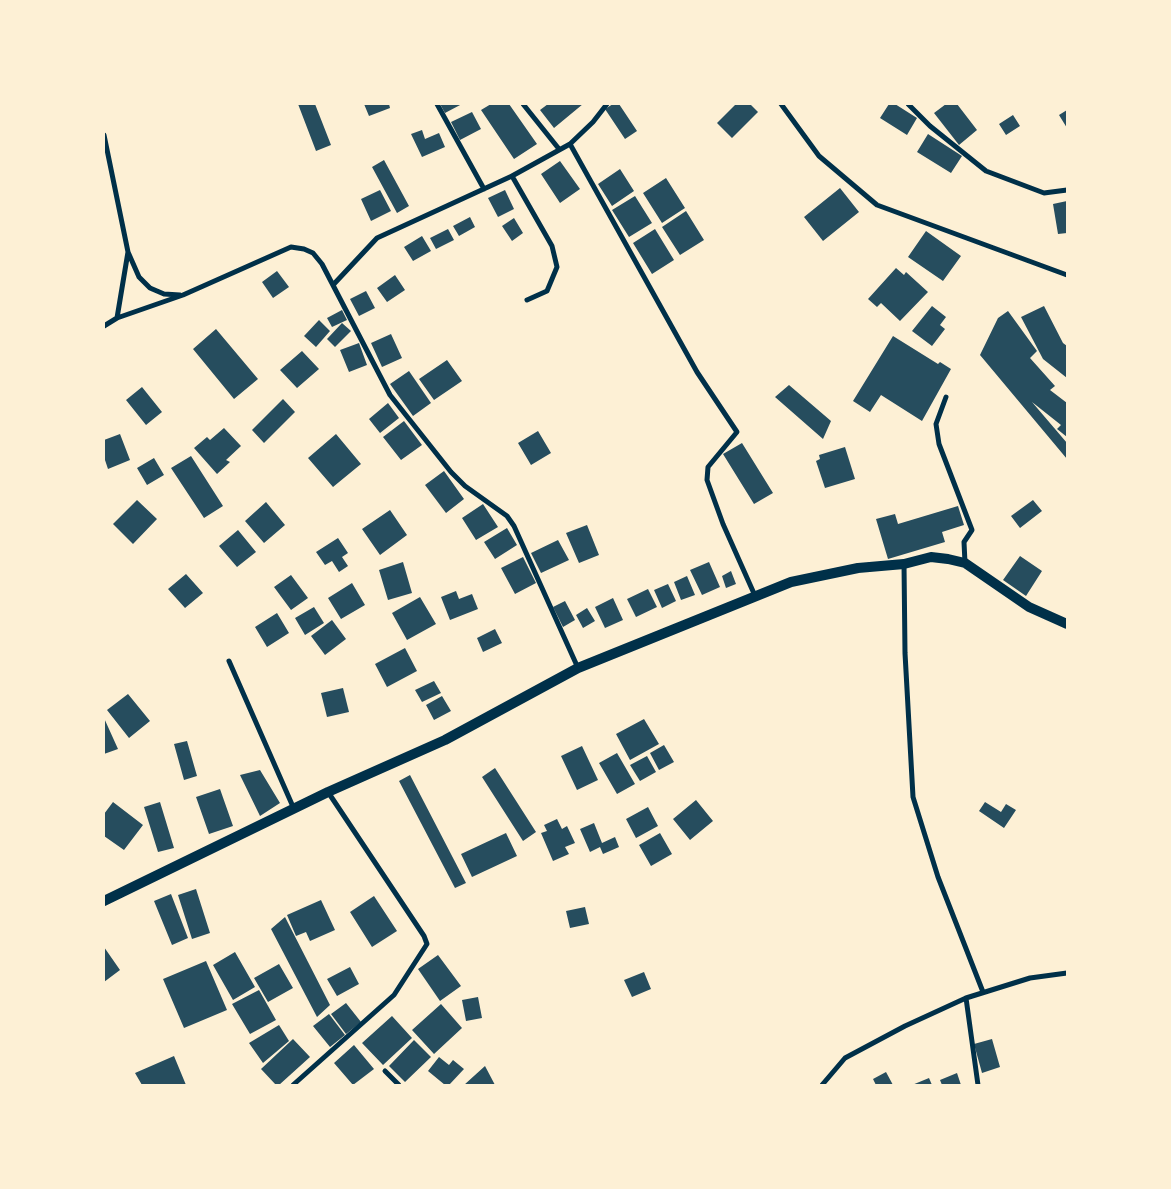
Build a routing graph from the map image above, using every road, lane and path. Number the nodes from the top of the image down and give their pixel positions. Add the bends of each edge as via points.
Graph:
1 (437, 104) edge
2 (524, 104) edge
3 (608, 104) edge
4 (781, 104) edge
5 (908, 104) edge
6 (104, 135) edge
7 (570, 144) junction
8 (559, 149) junction
9 (512, 176) junction
10 (484, 189) junction
11 (1067, 190) edge
12 (128, 252) junction
13 (1067, 274) edge
14 (333, 285) junction
15 (182, 295) junction
16 (527, 300) dead end
17 (117, 318) junction
18 (104, 326) edge
19 (946, 397) dead end
20 (904, 564) junction
21 (965, 564) junction
22 (756, 598) junction
23 (1067, 624) edge
24 (229, 661) dead end
25 (578, 668) junction
26 (328, 792) junction
27 (294, 810) junction
28 (104, 902) edge
29 (1067, 973) edge
30 (983, 992) junction
31 (966, 998) junction
32 (386, 1071) dead end
33 (293, 1085) edge
34 (399, 1085) edge
35 (822, 1085) edge
36 (978, 1085) edge

1 - 10 street
2 - 8 street
3 - 7 street
4 - 13 street via 819,156 877,205
5 - 11 street via 986,171 1044,193
6 - 12 street
7 - 8 street
7 - 22 street via 697,372 737,432 708,467 707,480
8 - 9 street
9 - 10 street
9 - 16 street via 552,246 557,267 547,290
10 - 14 street via 377,238
12 - 15 street via 139,277 150,288 164,294
12 - 17 street
14 - 15 street via 312,253 291,247
14 - 25 street via 390,395 464,486 507,516 514,526
15 - 17 street
17 - 18 street
19 - 21 street via 936,424 939,444 972,530 964,542
20 - 21 main road via 930,557
20 - 22 main road via 858,568 791,582
20 - 30 street via 905,653 914,797 938,877
21 - 23 main road via 1029,607
22 - 25 main road
24 - 27 street
25 - 26 main road via 444,740
26 - 27 main road
26 - 33 street via 427,944 394,995
27 - 28 main road
29 - 30 street via 1030,978
30 - 31 street
31 - 35 street via 845,1058
31 - 36 street
32 - 34 street

